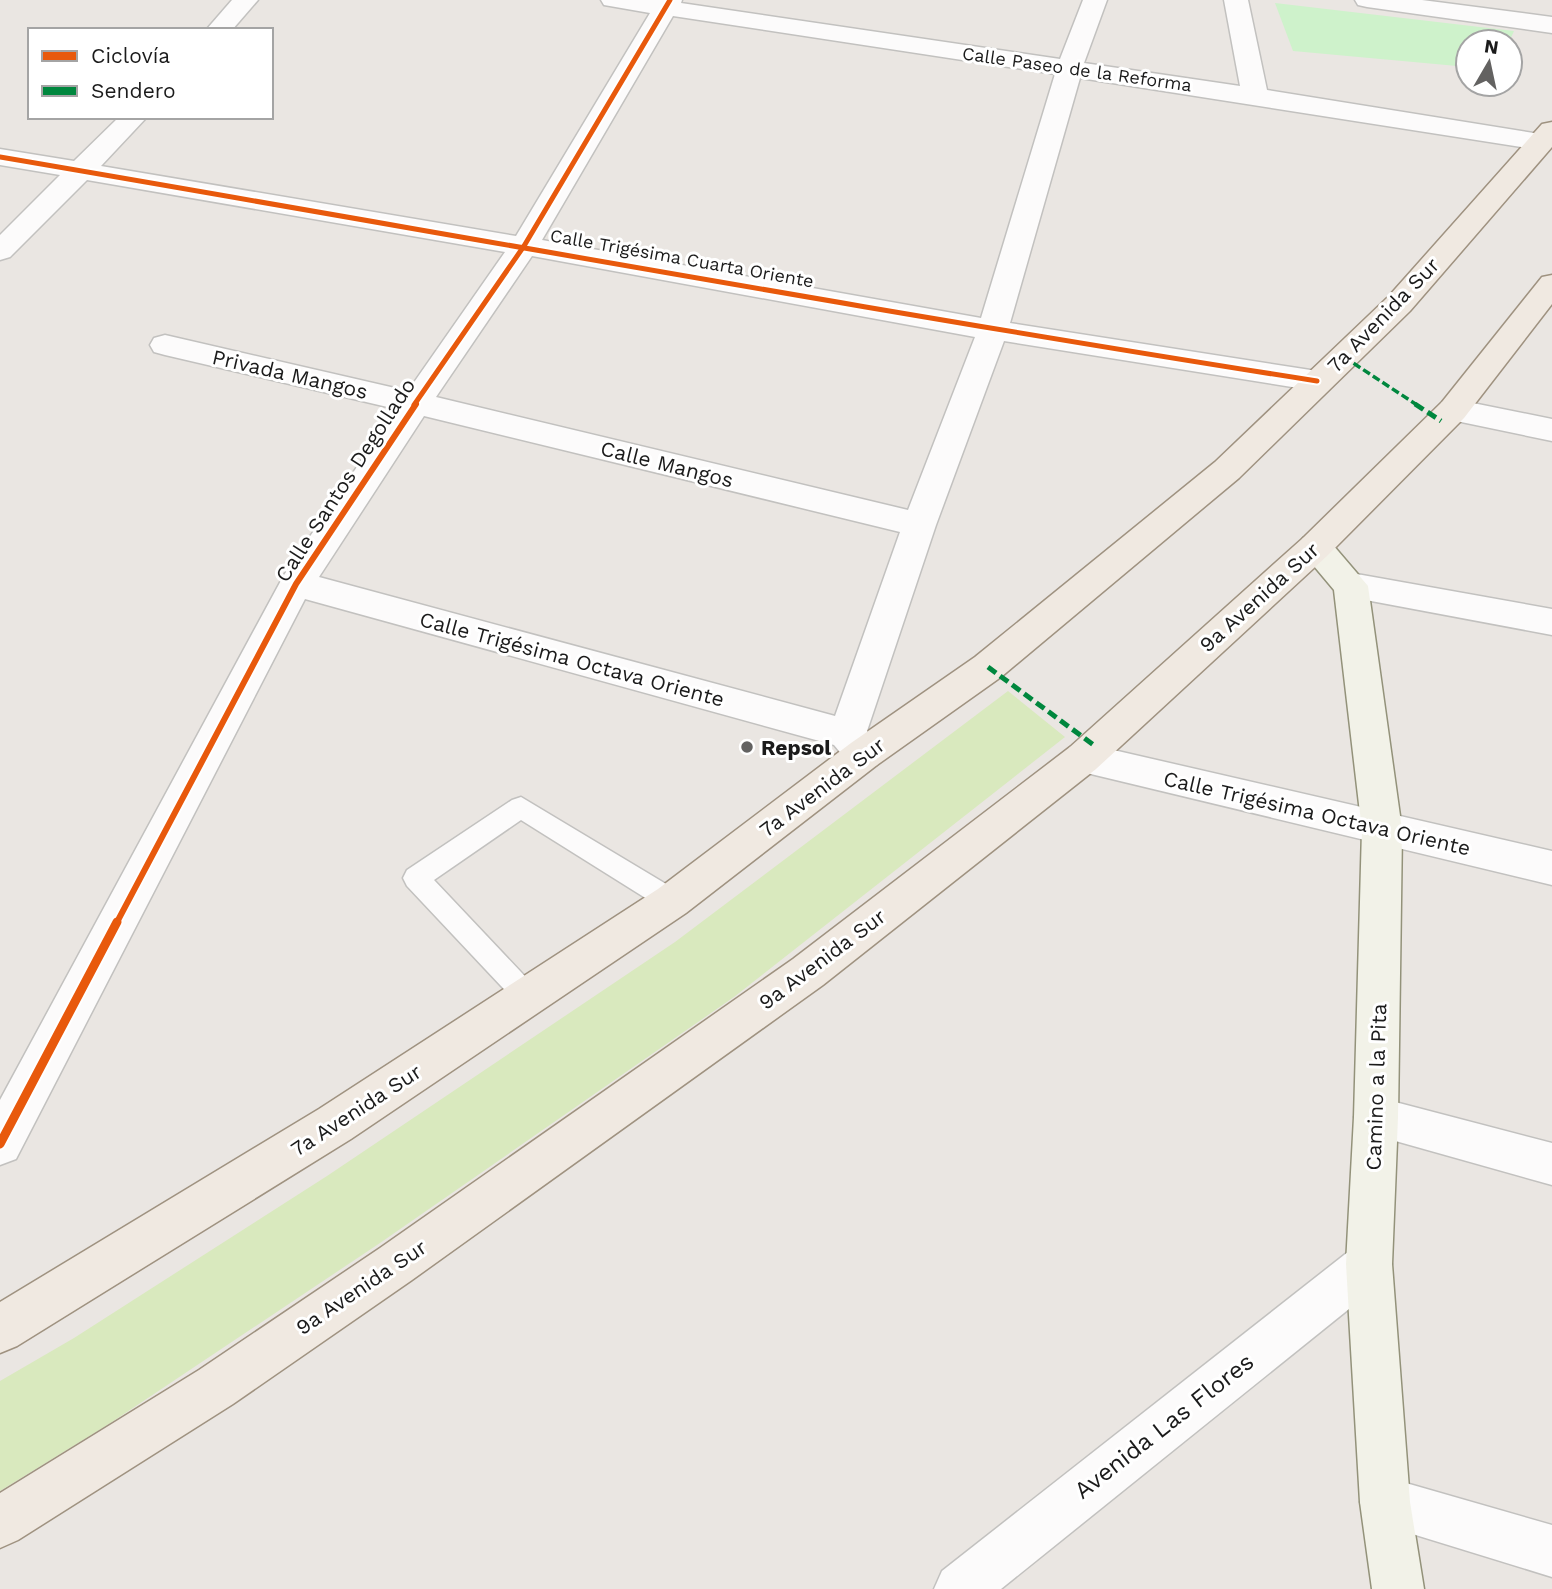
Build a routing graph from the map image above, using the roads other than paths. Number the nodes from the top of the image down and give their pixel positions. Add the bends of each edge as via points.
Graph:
1 (246, 0) edge
2 (613, 0) edge
3 (1095, 0) edge
4 (1236, 0) edge
5 (1367, 0) edge
6 (667, 4) edge
7 (1552, 24) edge
8 (220, 28) edge
9 (1069, 69) junction
10 (1255, 96) junction
11 (132, 119) edge
12 (1546, 136) edge
13 (0, 157) edge
14 (81, 173) junction
15 (524, 246) junction
16 (0, 251) edge
17 (1552, 284) edge
18 (993, 330) junction
19 (165, 345) dead end
20 (1317, 381) junction
21 (416, 403) junction
22 (1453, 410) junction
23 (1552, 430) edge
24 (919, 525) junction
25 (1315, 547) junction
26 (296, 584) junction
27 (1351, 586) junction
28 (1552, 622) edge
29 (855, 744) junction
30 (1083, 758) junction
31 (1382, 830) junction
32 (1552, 868) edge
33 (672, 901) junction
34 (528, 997) junction
35 (1376, 1117) junction
36 (0, 1144) edge
37 (1552, 1164) edge
38 (1369, 1264) junction
39 (0, 1329) edge
40 (82, 1470) junction
41 (1385, 1502) junction
42 (0, 1522) edge
43 (0, 1533) edge
44 (1552, 1551) edge
45 (960, 1589) edge
46 (1398, 1589) edge

1 - 8 street
2 - 6 street, Calle Paseo de la Reforma
3 - 9 street
4 - 10 street
5 - 7 street
6 - 9 street, Calle Paseo de la Reforma
6 - 15 street, Calle Santos Degollado
9 - 10 street, Calle Paseo de la Reforma
9 - 18 street
10 - 12 street, Calle Paseo de la Reforma
11 - 14 street
12 - 20 main road, 7a Avenida Sur via 1399,304
13 - 14 street, Calle Trigésima Cuarta Oriente
14 - 15 street, Calle Trigésima Cuarta Oriente
14 - 16 street
15 - 18 street, Calle Trigésima Cuarta Oriente
15 - 21 street, Calle Santos Degollado
17 - 22 main road, 9a Avenida Sur
18 - 20 street, Calle Trigésima Cuarta Oriente
18 - 24 street
19 - 21 street, Privada Mangos
20 - 29 main road, 7a Avenida Sur via 1227,470 988,667
21 - 24 street, Calle Mangos
21 - 26 street, Calle Santos Degollado
22 - 23 street
22 - 25 main road, 9a Avenida Sur
24 - 29 street
25 - 27 street
25 - 30 main road, 9a Avenida Sur
26 - 29 street, Calle Trigésima Octava Oriente
26 - 36 street, Calle Santos Degollado
27 - 28 street
27 - 31 street, Camino a la Pita
29 - 33 main road, 7a Avenida Sur
30 - 31 street, Calle Trigésima Octava Oriente
30 - 40 main road, 9a Avenida Sur via 797,980 396,1264 216,1387
31 - 32 street, Calle Trigésima Octava Oriente
31 - 35 street, Camino a la Pita
33 - 34 main road, 7a Avenida Sur
33 - 34 lane via 522,807 416,878
34 - 39 main road, 7a Avenida Sur via 335,1124
35 - 37 street
35 - 38 street, Camino a la Pita
38 - 41 street, Camino a la Pita
38 - 45 street, Avenida Las Flores
40 - 42 main road, 9a Avenida Sur
40 - 43 street
41 - 44 street
41 - 46 street, Camino a la Pita

